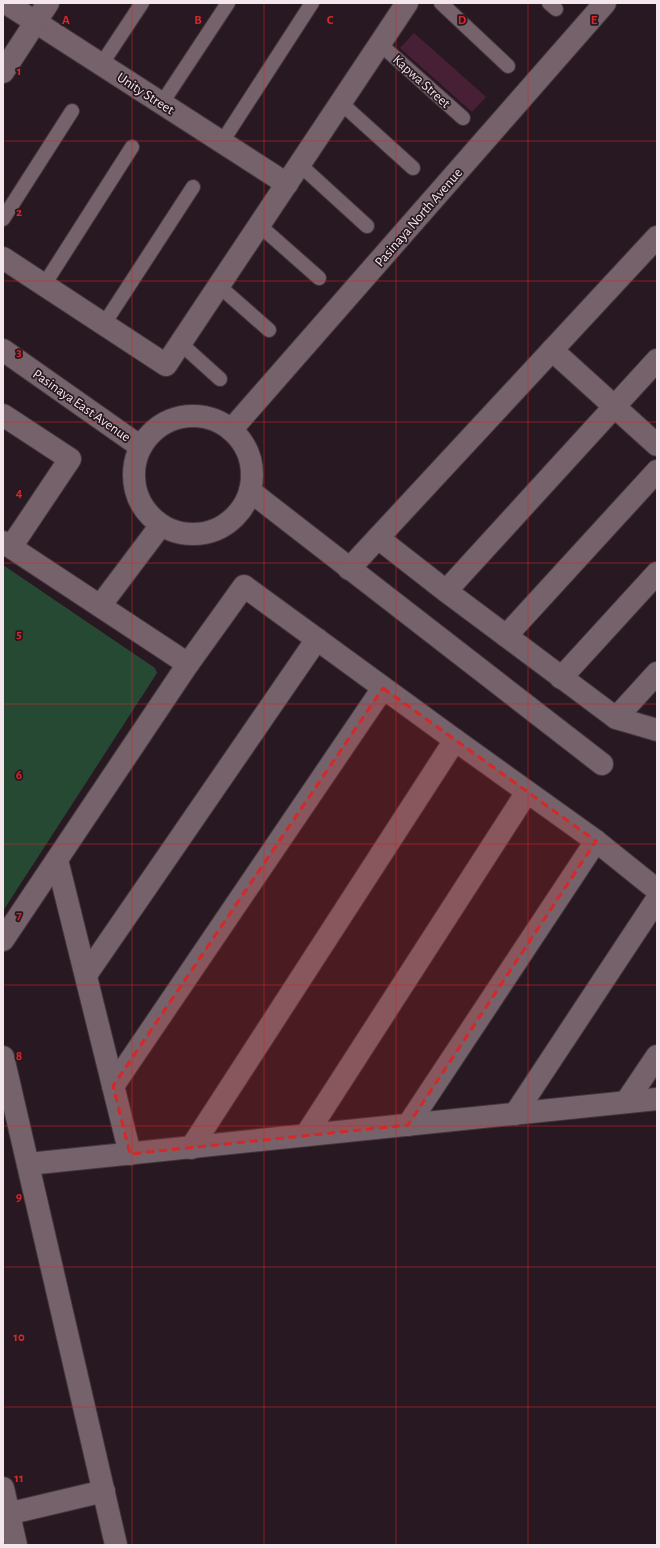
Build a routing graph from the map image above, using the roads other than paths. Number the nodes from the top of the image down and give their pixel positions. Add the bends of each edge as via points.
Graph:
1 (6, 3) edge
2 (48, 3) edge
3 (142, 3) edge
4 (228, 3) edge
5 (312, 3) edge
6 (407, 3) edge
7 (441, 3) edge
8 (605, 3) edge
9 (36, 22) junction
10 (380, 44) junction
11 (101, 65) junction
12 (508, 66) dead end
13 (3, 72) edge
14 (162, 103) junction
15 (341, 103) junction
16 (72, 111) dead end
17 (463, 118) dead end
18 (222, 142) junction
19 (132, 147) dead end
20 (300, 164) junction
21 (413, 168) dead end
22 (286, 184) junction
23 (193, 187) dead end
24 (3, 219) edge
25 (259, 225) junction
26 (367, 226) dead end
27 (657, 237) edge
28 (3, 258) edge
29 (319, 278) dead end
30 (44, 285) junction
31 (219, 286) junction
32 (104, 324) junction
33 (269, 330) dead end
34 (180, 343) junction
35 (3, 350) edge
36 (552, 350) junction
37 (657, 360) edge
38 (220, 379) dead end
39 (614, 406) junction
40 (3, 415) edge
41 (232, 430) junction
42 (657, 445) edge
43 (141, 447) junction
44 (657, 471) edge
45 (250, 491) junction
46 (161, 525) junction
47 (378, 538) junction
48 (7, 544) edge
49 (349, 569) junction
50 (657, 573) edge
51 (446, 591) junction
52 (100, 606) junction
53 (506, 636) junction
54 (317, 640) junction
55 (188, 664) junction
56 (657, 673) edge
57 (561, 678) junction
58 (383, 688) junction
59 (616, 718) junction
60 (657, 730) edge
61 (455, 740) junction
62 (602, 764) dead end
63 (527, 792) junction
64 (596, 841) junction
65 (57, 860) junction
66 (657, 890) edge
67 (657, 899) edge
68 (3, 940) edge
69 (86, 975) junction
70 (657, 1056) edge
71 (3, 1057) edge
72 (113, 1086) junction
73 (657, 1099) edge
74 (626, 1102) junction
75 (515, 1114) junction
76 (408, 1125) junction
77 (306, 1135) junction
78 (191, 1148) junction
79 (130, 1154) junction
80 (28, 1164) junction
81 (3, 1488) edge
82 (104, 1491) junction
83 (6, 1514) edge
84 (16, 1545) edge
85 (116, 1545) edge

1 - 9 street, Unity Street
2 - 9 street
3 - 11 lane
4 - 14 lane
5 - 18 lane
6 - 10 street
7 - 12 lane
8 - 41 street, Pasinaya North Avenue
9 - 11 street, Unity Street
9 - 13 street
10 - 15 street
10 - 17 lane, Kapwa Street
11 - 14 street, Unity Street
14 - 18 street, Unity Street
15 - 20 street
15 - 21 lane
16 - 24 lane
18 - 22 street, Unity Street
19 - 30 lane
20 - 22 street
20 - 26 lane
22 - 25 street
23 - 32 lane
25 - 29 lane
25 - 31 street
27 - 36 street
28 - 30 street
30 - 32 street
31 - 33 lane
31 - 34 street
32 - 34 street via 166,364
34 - 38 lane
35 - 43 street, Pasinaya East Avenue
36 - 39 street
36 - 47 street
37 - 39 street
39 - 42 street
39 - 51 street
40 - 48 street via 70,460
41 - 43 street via 219,422 190,416 162,425
41 - 45 street via 249,454 252,468
43 - 46 street via 136,460 135,490 149,515
44 - 53 street
45 - 46 street via 241,510 218,529 189,534 174,532
45 - 49 street
46 - 52 street
47 - 49 street
47 - 51 street
48 - 52 street
49 - 62 street
50 - 57 street
51 - 53 street
52 - 55 street
53 - 57 street
54 - 55 street via 244,586
54 - 58 street
54 - 69 street
55 - 65 street
56 - 59 street
57 - 59 street
58 - 61 street
58 - 72 street
59 - 60 street
61 - 63 street
61 - 78 street
63 - 64 street
63 - 77 street
64 - 66 street
64 - 76 street
65 - 68 street
65 - 69 street
67 - 75 street
69 - 72 street
70 - 74 street
71 - 80 street
72 - 79 street
73 - 74 street
74 - 75 street
75 - 76 street
76 - 77 street
77 - 78 street
78 - 79 street
79 - 80 street
80 - 82 street
81 - 83 street
82 - 83 street
82 - 85 street
83 - 84 street

